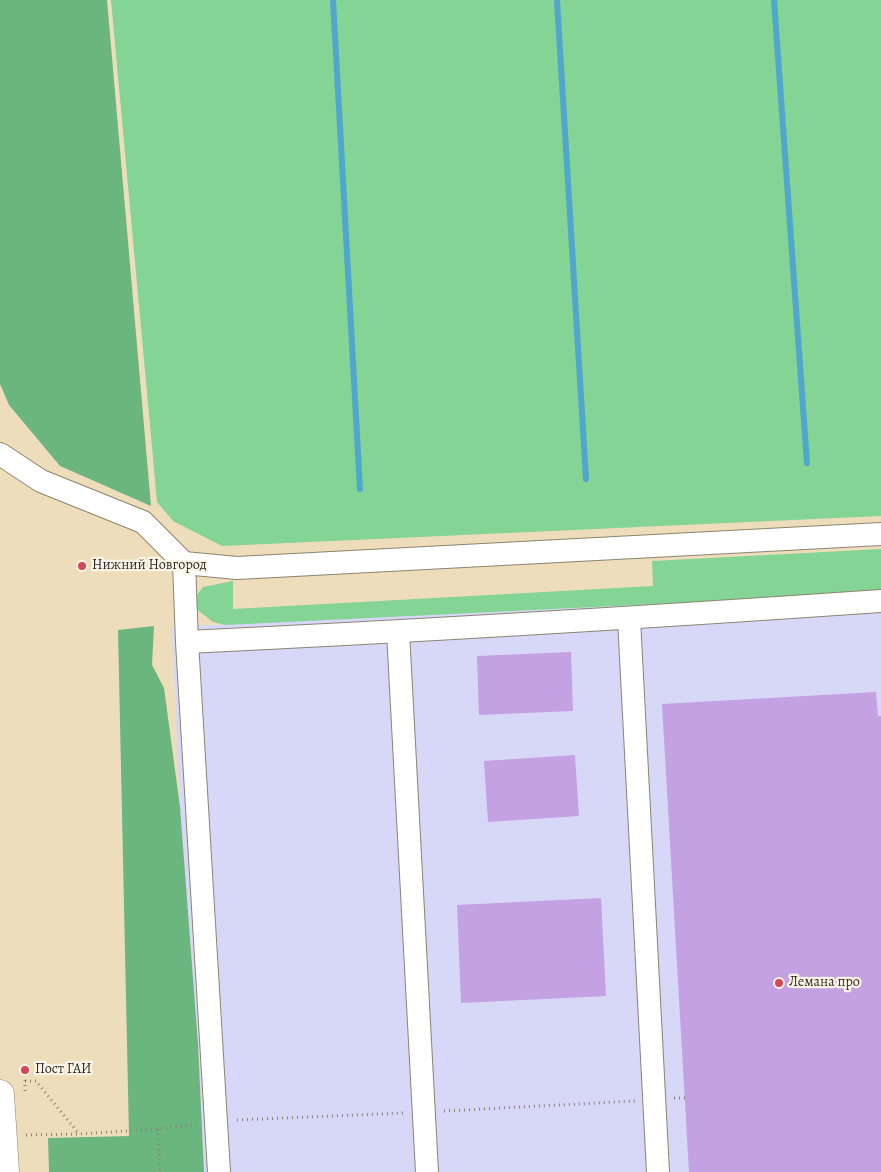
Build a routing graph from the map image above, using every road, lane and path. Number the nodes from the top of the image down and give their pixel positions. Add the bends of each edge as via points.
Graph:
1 (0, 454) edge
2 (881, 534) edge
3 (184, 563) junction
4 (881, 601) edge
5 (630, 619) junction
6 (398, 632) junction
7 (187, 642) junction
8 (25, 1070) dead end
9 (25, 1081) junction
10 (13, 1097) edge
11 (26, 1127) dead end
12 (79, 1134) junction
13 (5, 1172) edge
14 (160, 1172) edge
15 (219, 1172) edge
16 (426, 1172) edge
17 (658, 1172) edge

1 - 3 lane via 41,481 143,522
2 - 3 lane via 237,568
3 - 7 lane
4 - 5 lane
5 - 6 lane
5 - 17 lane
6 - 7 lane
6 - 16 lane
7 - 15 lane
8 - 9 path
9 - 10 path
9 - 12 path via 36,1081
10 - 13 main road
11 - 12 path via 26,1136
12 - 14 path via 158,1129

